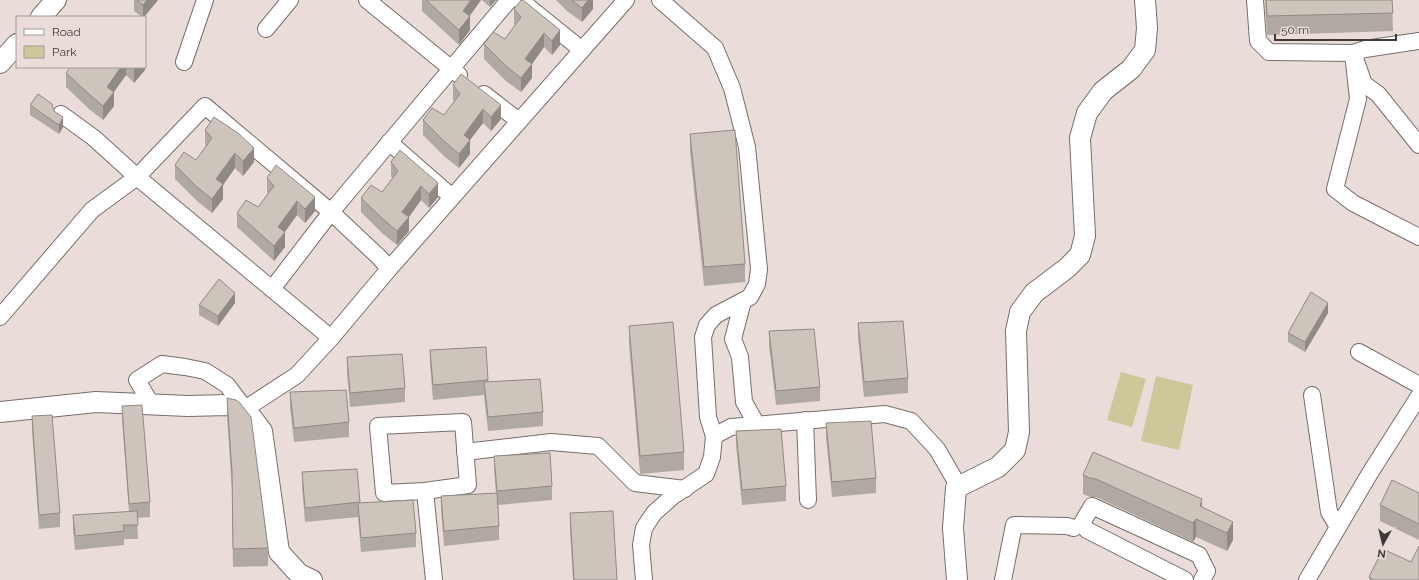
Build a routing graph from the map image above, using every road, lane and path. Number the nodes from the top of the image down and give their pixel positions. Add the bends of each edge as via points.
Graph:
1 (55, 0) edge
2 (205, 0) edge
3 (290, 0) edge
4 (367, 0) edge
5 (509, 0) edge
6 (520, 0) edge
7 (626, 0) edge
8 (660, 0) edge
9 (1145, 0) edge
10 (1255, 0) edge
11 (42, 16) edge
12 (266, 30) dead end
13 (1419, 41) edge
14 (16, 45) edge
15 (582, 50) junction
16 (1353, 53) junction
17 (184, 62) dead end
18 (0, 63) edge
19 (451, 69) junction
20 (61, 114) edge
21 (519, 121) junction
22 (390, 142) junction
23 (1419, 145) edge
24 (137, 177) junction
25 (452, 197) junction
26 (331, 212) junction
27 (1419, 237) edge
28 (389, 269) junction
29 (272, 289) junction
30 (743, 301) junction
31 (0, 317) edge
32 (331, 338) junction
33 (1359, 352) dead end
34 (137, 380) junction
35 (1419, 385) edge
36 (1312, 395) dead end
37 (1419, 396) edge
38 (128, 402) junction
39 (151, 404) junction
40 (245, 409) junction
41 (0, 412) edge
42 (805, 420) junction
43 (757, 425) junction
44 (714, 436) junction
45 (465, 452) junction
46 (959, 487) junction
47 (685, 488) junction
48 (425, 491) junction
49 (808, 500) dead end
50 (1338, 527) junction
51 (1074, 528) dead end
52 (312, 580) edge
53 (434, 580) edge
54 (644, 580) edge
55 (957, 580) edge
56 (1003, 580) edge
57 (1185, 580) edge
58 (1202, 580) edge
59 (1306, 580) edge

1 - 11 street
2 - 17 street
3 - 12 street
4 - 19 street
5 - 19 street
6 - 15 street
7 - 15 street
8 - 30 street via 715,48 732,88 747,147 759,268 757,284 750,297
9 - 46 street via 1145,50 1132,69 1103,91 1087,113 1080,138 1085,236 1080,255 1034,293 1020,312 1016,331 1019,432 1015,450 998,467
10 - 16 street via 1258,41 1269,52
13 - 16 street via 1365,48
14 - 18 street
15 - 21 street
16 - 23 street via 1364,84 1378,94
16 - 27 street via 1358,99 1335,189 1353,203
19 - 21 street
19 - 22 street
20 - 24 street via 94,138
21 - 25 street
22 - 25 street
22 - 26 street
24 - 26 street via 205,106
24 - 29 street
24 - 31 street via 92,210
25 - 28 street
26 - 28 street
26 - 29 street
28 - 32 street
29 - 32 street
30 - 43 street via 733,339 740,357 744,402
30 - 44 street via 716,315 707,325 703,337 708,417
32 - 40 street via 297,375
33 - 35 street
34 - 38 street
34 - 39 street
34 - 40 street via 162,364 205,371 227,385
36 - 50 street via 1329,512
37 - 50 street
38 - 39 street
38 - 41 street via 96,402
39 - 40 street via 228,405
40 - 52 street via 262,431 279,552 299,574
42 - 43 street
42 - 46 street via 885,414 911,422 937,449
42 - 49 street
43 - 44 street via 731,427
44 - 47 street via 712,457 706,474
45 - 47 street via 552,442 598,446 635,483
45 - 48 street via 468,485
45 - 48 street via 463,422 378,426 384,493
46 - 55 street via 956,488 954,528
47 - 54 street via 654,513 644,528 641,545
48 - 53 street
50 - 59 street
51 - 56 street via 1014,525
57 - 58 street via 1087,530 1082,523 1092,506 1199,555 1207,570

